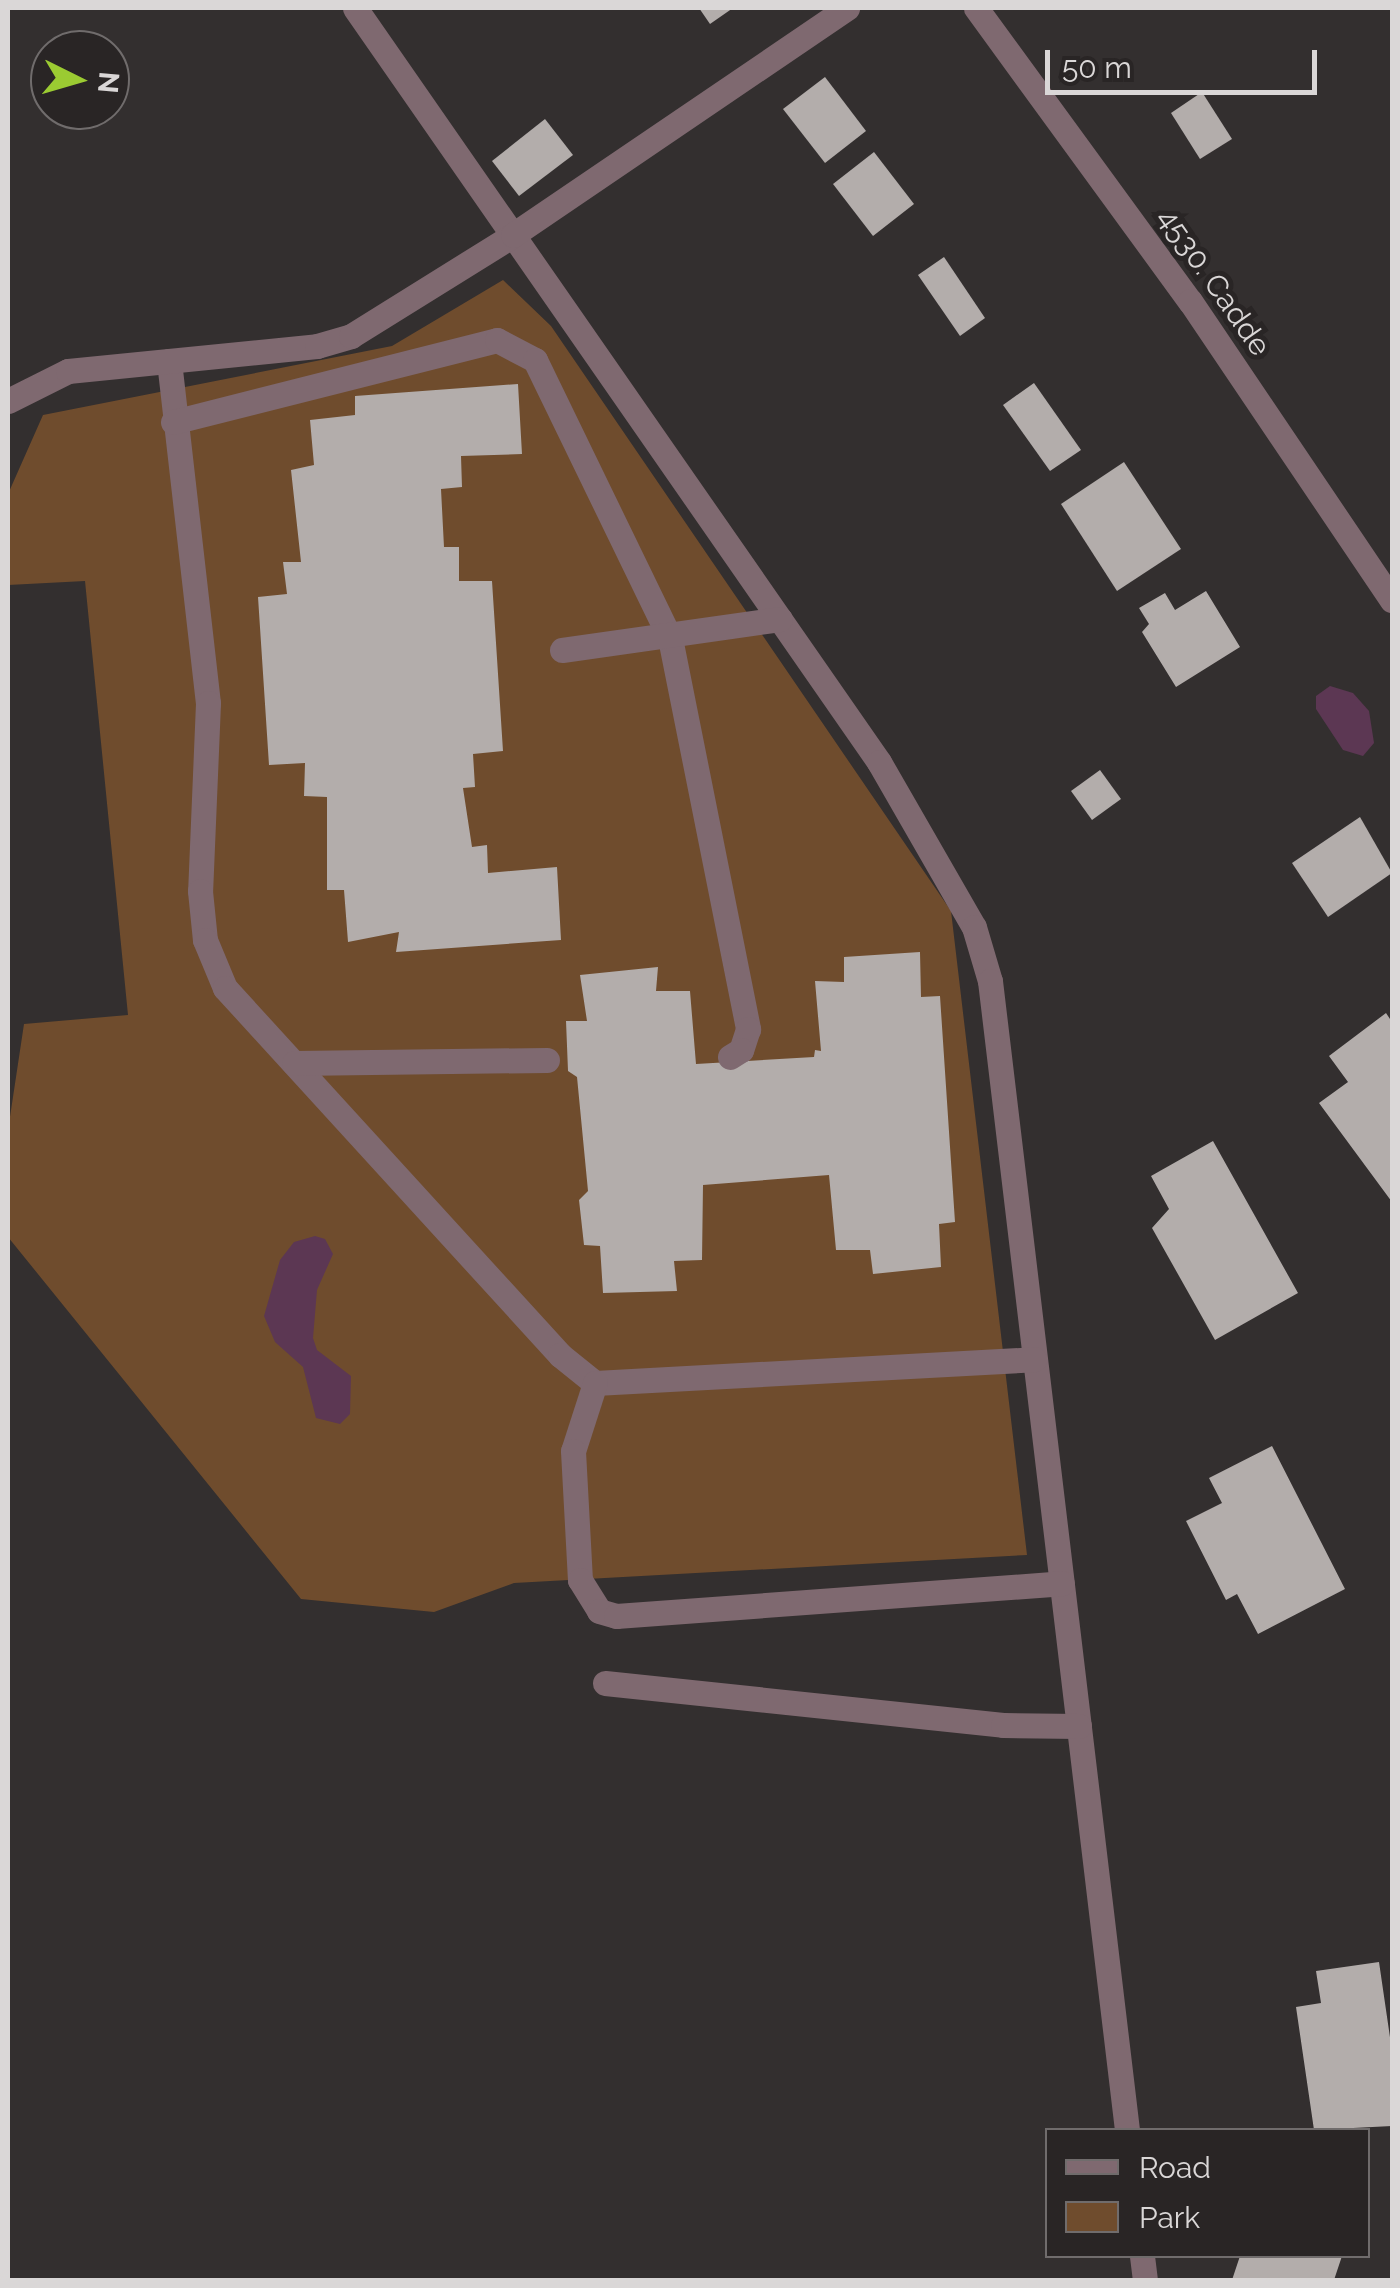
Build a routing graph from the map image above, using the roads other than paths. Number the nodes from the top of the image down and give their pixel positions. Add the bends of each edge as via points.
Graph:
1 (355, 8) edge
2 (847, 8) edge
3 (976, 8) edge
4 (512, 235) junction
5 (169, 361) junction
6 (8, 401) edge
7 (173, 422) junction
8 (1392, 600) edge
9 (780, 619) junction
10 (670, 638) junction
11 (562, 650) dead end
12 (730, 1057) dead end
13 (547, 1060) dead end
14 (294, 1063) junction
15 (1034, 1360) junction
16 (594, 1383) junction
17 (1062, 1582) junction
18 (605, 1683) dead end
19 (1079, 1726) junction
20 (1127, 2128) edge

1 - 4 street
2 - 4 street
3 - 8 street, 4530. Cadde via 1190,301
4 - 5 street via 350,336 317,346
4 - 9 street
5 - 6 street via 68,371
5 - 7 street
7 - 10 street via 497,340 512,344 543,372
7 - 14 street via 208,703 200,891 205,940 225,988
9 - 10 street
9 - 15 street via 879,762 974,928 990,981
10 - 11 street
10 - 12 street via 748,1028 741,1050
13 - 14 street
14 - 16 street via 560,1355
15 - 16 street
15 - 17 street
16 - 17 street via 573,1451 580,1580 599,1611 616,1616
17 - 19 street
18 - 19 street via 1003,1725
19 - 20 street

